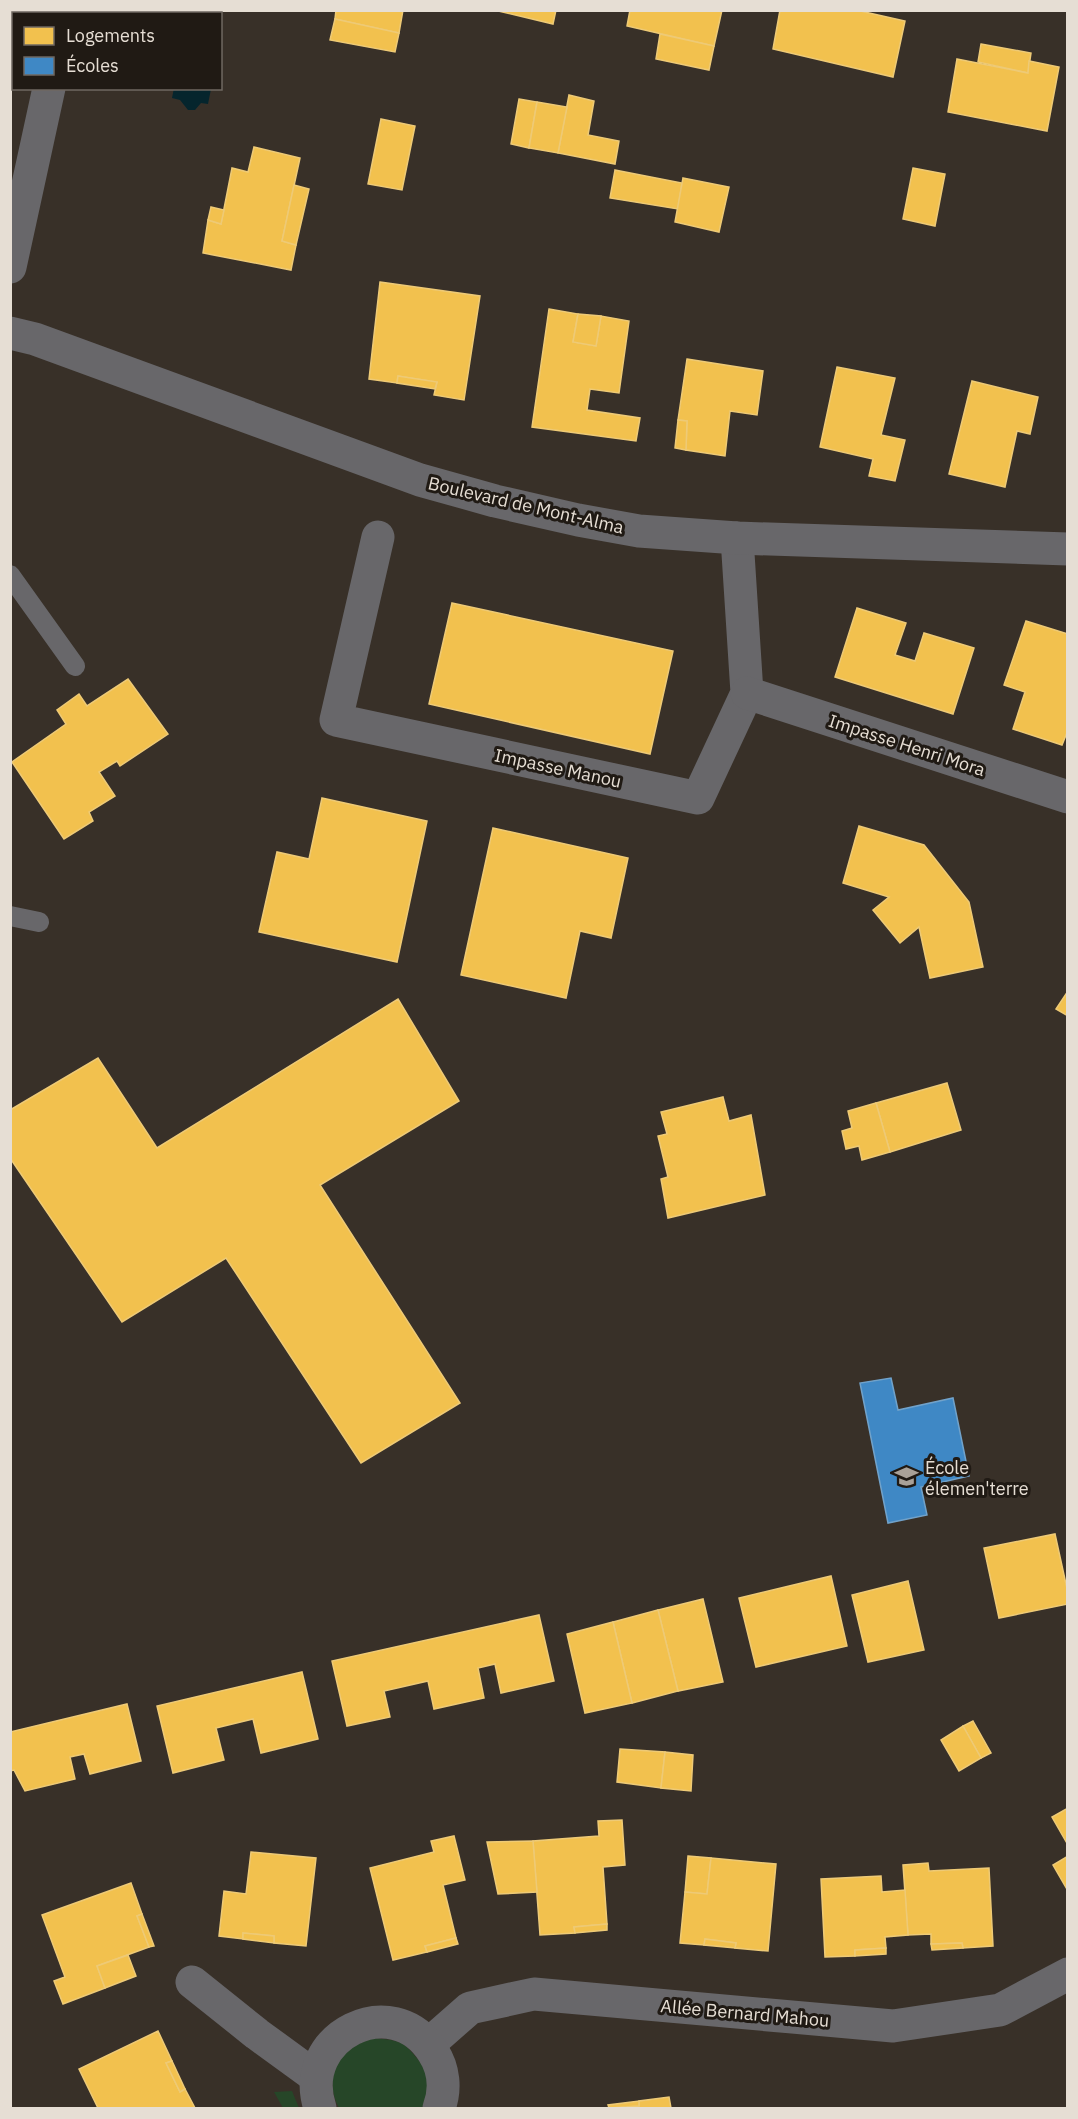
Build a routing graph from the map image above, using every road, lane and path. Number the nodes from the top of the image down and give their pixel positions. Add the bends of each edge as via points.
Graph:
1 (49, 90) edge
2 (10, 267) edge
3 (10, 333) edge
4 (378, 537) dead end
5 (737, 538) junction
6 (1068, 549) edge
7 (10, 575) edge
8 (75, 666) dead end
9 (747, 693) junction
10 (1068, 797) edge
11 (10, 916) edge
12 (39, 922) dead end
13 (1068, 1974) edge
14 (192, 1982) dead end
15 (429, 2044) junction
16 (318, 2093) edge
17 (439, 2109) edge

1 - 2 street
3 - 5 street, Boulevard de Mont-Alma via 420,480 578,520 639,531
4 - 9 street, Impasse Manou via 336,720 698,798
5 - 6 street, Boulevard de Mont-Alma
5 - 9 street, Impasse Manou
7 - 8 lane
9 - 10 street, Impasse Henri Mora
11 - 12 lane
13 - 15 street, Allée Bernard Mahou via 1000,2010 893,2026 534,1994 470,2008
14 - 16 street via 258,2034
15 - 16 street via 413,2030 393,2023 372,2022 351,2028 322,2057
15 - 17 street via 444,2080

